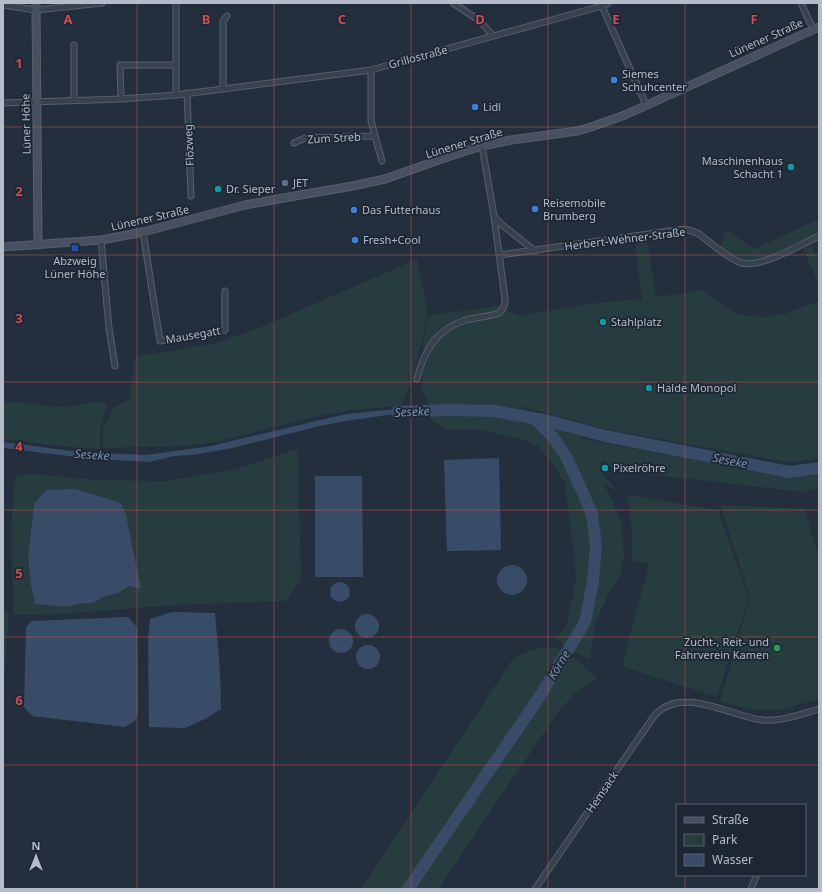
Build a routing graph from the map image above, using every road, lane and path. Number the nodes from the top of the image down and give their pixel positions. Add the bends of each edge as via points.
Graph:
1 (102, 3) edge
2 (176, 3) edge
3 (453, 3) edge
4 (608, 3) edge
5 (802, 3) edge
6 (3, 4) edge
7 (601, 4) edge
8 (36, 7) edge
9 (228, 16) dead end
10 (816, 28) edge
11 (493, 36) junction
12 (74, 44) dead end
13 (176, 65) junction
14 (371, 70) junction
15 (223, 89) junction
16 (187, 93) junction
17 (176, 95) junction
18 (121, 99) junction
19 (74, 101) junction
20 (36, 102) junction
21 (3, 103) edge
22 (646, 105) junction
23 (374, 136) junction
24 (294, 144) dead end
25 (482, 146) junction
26 (382, 161) dead end
27 (191, 196) dead end
28 (494, 216) junction
29 (143, 232) junction
30 (819, 236) edge
31 (101, 240) junction
32 (38, 245) junction
33 (3, 247) edge
34 (535, 250) junction
35 (500, 255) junction
36 (225, 291) dead end
37 (115, 366) dead end
38 (417, 379) dead end
39 (819, 709) edge
40 (756, 877) dead end
41 (535, 889) edge
42 (751, 889) edge

1 - 8 street
2 - 13 street
3 - 11 street via 480,21
4 - 7 street, Grillostraße
5 - 10 street
6 - 8 street
7 - 11 street, Grillostraße
7 - 22 street
8 - 20 main road, Lüner Höhe
9 - 15 street via 223,21
10 - 22 main road, Lünener Straße
11 - 14 street, Grillostraße
12 - 19 street
13 - 17 street
13 - 18 street via 120,65
14 - 15 street, Grillostraße
14 - 23 street, Zum Streb via 371,120
15 - 16 street, Grillostraße
16 - 17 street, Grillostraße
16 - 27 street, Flözweg
17 - 18 street, Grillostraße
18 - 19 street, Grillostraße
19 - 20 street, Grillostraße
20 - 21 street, Grillostraße
20 - 32 main road, Lüner Höhe
22 - 25 main road, Lünener Straße via 584,129
23 - 24 street, Zum Streb via 305,138
23 - 26 street, Zum Streb
25 - 28 street
25 - 29 main road, Lünener Straße via 387,179 252,204
28 - 34 street
28 - 35 street
29 - 31 main road, Lünener Straße
29 - 36 street, Mausegatt via 160,341 225,330
30 - 34 street, Herbert-Wehner-Straße via 755,264 736,260 698,234 684,229
31 - 32 main road, Lünener Straße
31 - 37 street, Lünener Straße
32 - 33 main road, Lünener Straße
34 - 35 street, Herbert-Wehner-Straße
35 - 38 street via 505,299 503,310 500,313 456,324 435,339 420,364
39 - 41 street, Hemsack via 763,720 691,702 669,705 656,714
40 - 42 street

